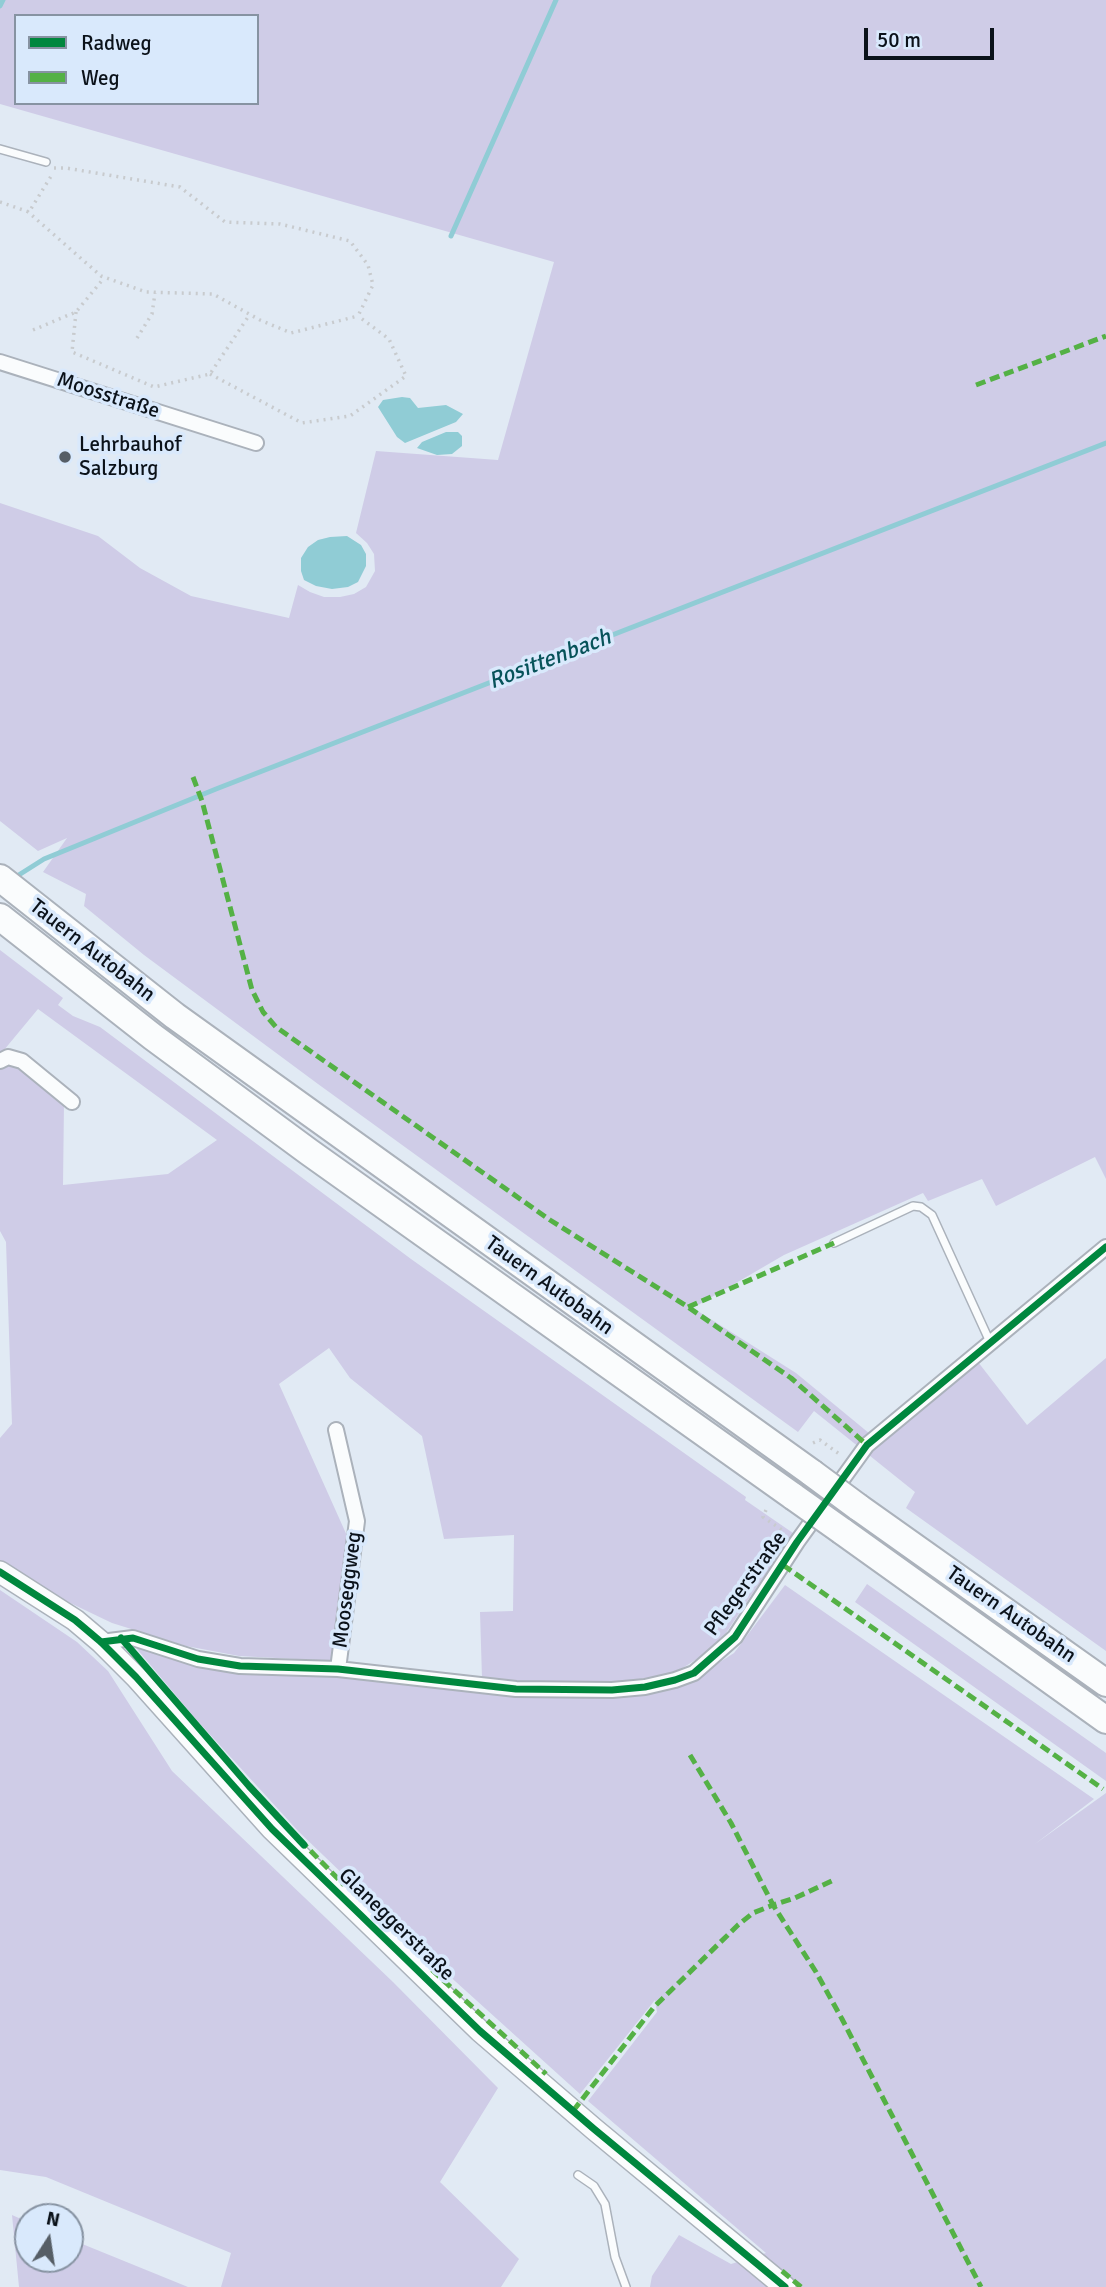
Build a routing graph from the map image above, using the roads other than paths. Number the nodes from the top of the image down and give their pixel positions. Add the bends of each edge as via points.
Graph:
1 (0, 149) edge
2 (46, 162) road end
3 (0, 362) edge
4 (256, 443) dead end
5 (0, 878) edge
6 (0, 917) edge
7 (0, 1061) edge
8 (72, 1102) dead end
9 (834, 1243) dead end
10 (1106, 1247) edge
11 (990, 1342) junction
12 (336, 1430) dead end
13 (0, 1572) edge
14 (101, 1642) junction
15 (338, 1669) junction
16 (1106, 1683) edge
17 (1106, 1720) edge
18 (578, 2175) dead end
19 (626, 2287) edge
20 (785, 2287) edge

1 - 2 lane
3 - 4 street, Moosstraße
5 - 16 highway, Tauern Autobahn, bridge via 186,1024
6 - 17 highway, Tauern Autobahn, bridge via 153,1038 298,1144
7 - 8 street via 8,1057 22,1061
9 - 11 lane via 914,1206 921,1207 932,1215
10 - 11 street, Pflegerstraße
11 - 15 street, Pflegerstraße via 867,1445 735,1637 694,1673 645,1687 612,1690 516,1689
12 - 15 street, Mooseggweg via 357,1521
13 - 14 street, Glaneggerstraße
14 - 15 street, Pflegerstraße via 133,1638 240,1667
14 - 20 street, Glaneggerstraße via 272,1829 480,2031
18 - 19 lane via 594,2186 605,2204

